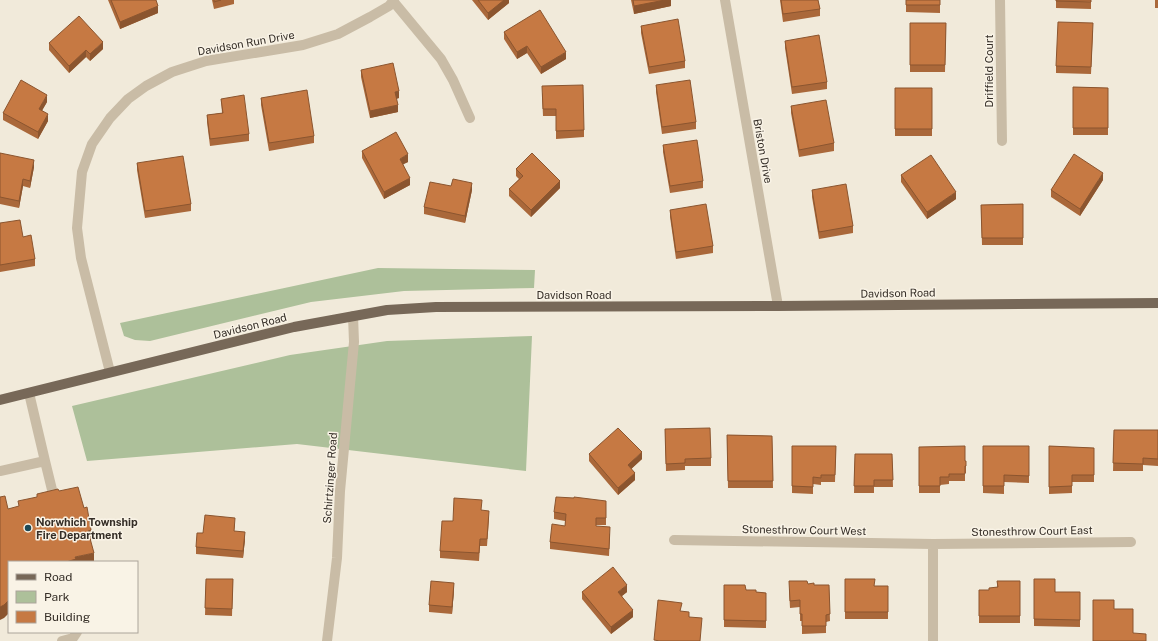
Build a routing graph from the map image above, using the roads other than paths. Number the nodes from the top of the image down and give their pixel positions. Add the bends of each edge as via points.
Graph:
1 (394, 0) edge
2 (725, 0) edge
3 (1000, 0) edge
4 (470, 118) dead end
5 (1002, 141) dead end
6 (1158, 303) edge
7 (778, 306) junction
8 (353, 316) junction
9 (110, 372) junction
10 (29, 393) junction
11 (0, 400) edge
12 (45, 461) junction
13 (0, 471) edge
14 (56, 508) edge
15 (674, 540) dead end
16 (1131, 542) dead end
17 (933, 544) junction
18 (76, 633) edge
19 (62, 641) edge
20 (327, 641) edge
21 (933, 641) edge

1 - 4 street via 441,59
1 - 9 street, Davidson Run Drive via 370,18 338,34 302,45 206,61 172,72 128,99 110,118 92,144 82,172 78,228 81,258
2 - 7 street, Briston Drive
3 - 5 street, Driffield Court
6 - 7 main road, Davidson Road
7 - 8 main road, Davidson Road via 436,308 386,310
8 - 9 main road, Davidson Road via 294,327
8 - 20 street, Schirtzinger Road via 354,342 340,491 337,558
9 - 10 main road, Davidson Road
10 - 11 main road, Davidson Road
10 - 12 street
12 - 13 street
12 - 14 street
15 - 17 street, Stonesthrow Court West
16 - 17 street, Stonesthrow Court East
17 - 21 street
18 - 19 street via 73,638

